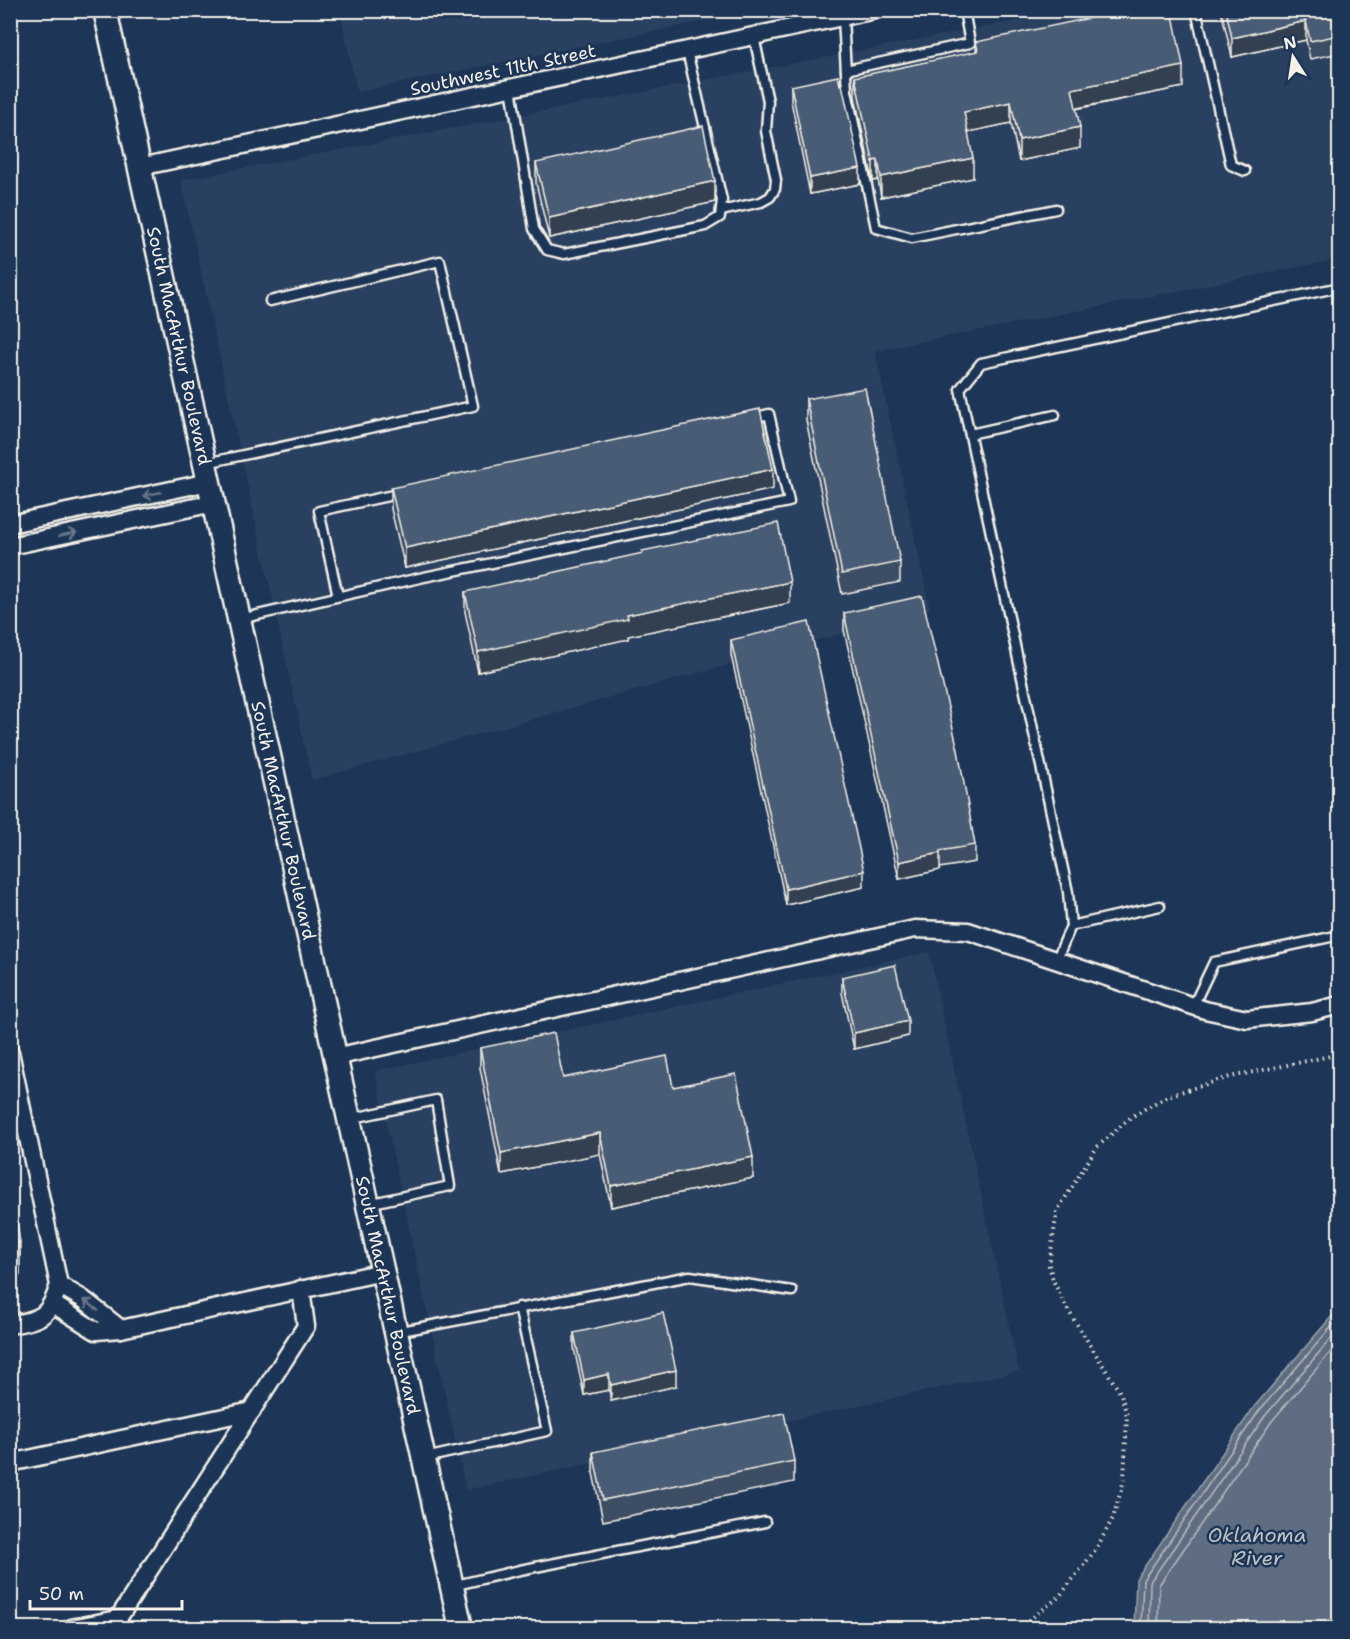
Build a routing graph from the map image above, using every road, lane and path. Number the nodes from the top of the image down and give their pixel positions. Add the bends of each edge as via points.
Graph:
1 (105, 10) edge
2 (875, 10) edge
3 (964, 10) edge
4 (1089, 10) edge
5 (1094, 10) edge
6 (1196, 10) edge
7 (843, 17) junction
8 (754, 37) junction
9 (687, 51) junction
10 (846, 70) junction
11 (511, 88) junction
12 (140, 167) junction
13 (1245, 171) dead end
14 (1056, 209) dead end
15 (721, 211) junction
16 (1340, 288) edge
17 (270, 301) dead end
18 (1055, 415) dead end
19 (746, 419) edge
20 (970, 434) junction
21 (210, 483) junction
22 (411, 491) edge
23 (10, 524) edge
24 (10, 546) edge
25 (338, 596) junction
26 (239, 619) junction
27 (1160, 906) dead end
28 (1071, 926) junction
29 (1340, 934) edge
30 (1056, 961) junction
31 (1340, 1005) edge
32 (1193, 1006) junction
33 (10, 1052) edge
34 (1340, 1054) edge
35 (335, 1058) junction
36 (349, 1119) junction
37 (368, 1204) junction
38 (383, 1272) junction
39 (59, 1285) junction
40 (301, 1289) junction
41 (792, 1291) dead end
42 (53, 1304) junction
43 (519, 1307) junction
44 (10, 1325) edge
45 (121, 1329) junction
46 (396, 1332) junction
47 (252, 1411) junction
48 (424, 1458) junction
49 (10, 1463) edge
50 (765, 1522) dead end
51 (452, 1586) junction
52 (115, 1624) edge
53 (71, 1629) edge
54 (461, 1629) edge
55 (1019, 1629) edge

1 - 12 main road, South MacArthur Boulevard
2 - 7 street, Southwest 11th Street
3 - 10 lane via 970,43
4 - 5 lane
6 - 13 lane via 1232,165
7 - 8 street, Southwest 11th Street
7 - 10 lane
8 - 9 street, Southwest 11th Street
8 - 15 lane via 768,101 766,132 775,189 760,202
9 - 11 street, Southwest 11th Street
9 - 15 lane via 722,200
10 - 14 lane via 876,228 912,238
11 - 12 street, Southwest 11th Street
11 - 15 lane via 534,229 547,250 564,255 705,226 720,217
12 - 21 main road, South MacArthur Boulevard
16 - 20 lane via 981,363 960,388
17 - 21 lane via 440,261 473,406
18 - 20 lane
19 - 25 lane via 769,414 789,502
20 - 28 lane via 1068,892
21 -> 23 street
24 -> 21 street
21 - 26 main road, South MacArthur Boulevard
22 - 25 lane via 319,511
25 - 26 lane
26 - 35 main road, South MacArthur Boulevard
27 - 28 lane
28 - 30 lane
29 - 32 lane via 1214,962
30 - 32 street
30 - 35 street via 968,931 915,929
31 - 32 street via 1247,1019
33 - 39 street
34 - 55 path via 1230,1077 1167,1096 1131,1117 1097,1147 1057,1211 1049,1265 1066,1307 1121,1394 1127,1416 1124,1480 1113,1518 1096,1550 1059,1597
35 - 36 main road, South MacArthur Boulevard
36 - 37 main road, South MacArthur Boulevard
36 - 37 lane via 436,1100 450,1186
37 - 38 main road, South MacArthur Boulevard
38 - 40 street
38 - 46 main road, South MacArthur Boulevard
39 - 42 street
45 -> 39 street
40 - 45 street
40 - 47 street via 306,1326
41 - 43 lane via 690,1276
42 - 44 street via 38,1320
42 - 45 street via 96,1331
43 - 46 lane
43 - 48 lane via 547,1431
46 - 48 main road, South MacArthur Boulevard
47 - 49 street
47 - 52 street
48 - 51 main road, South MacArthur Boulevard
50 - 51 lane
51 - 54 main road, South MacArthur Boulevard
52 - 53 street

